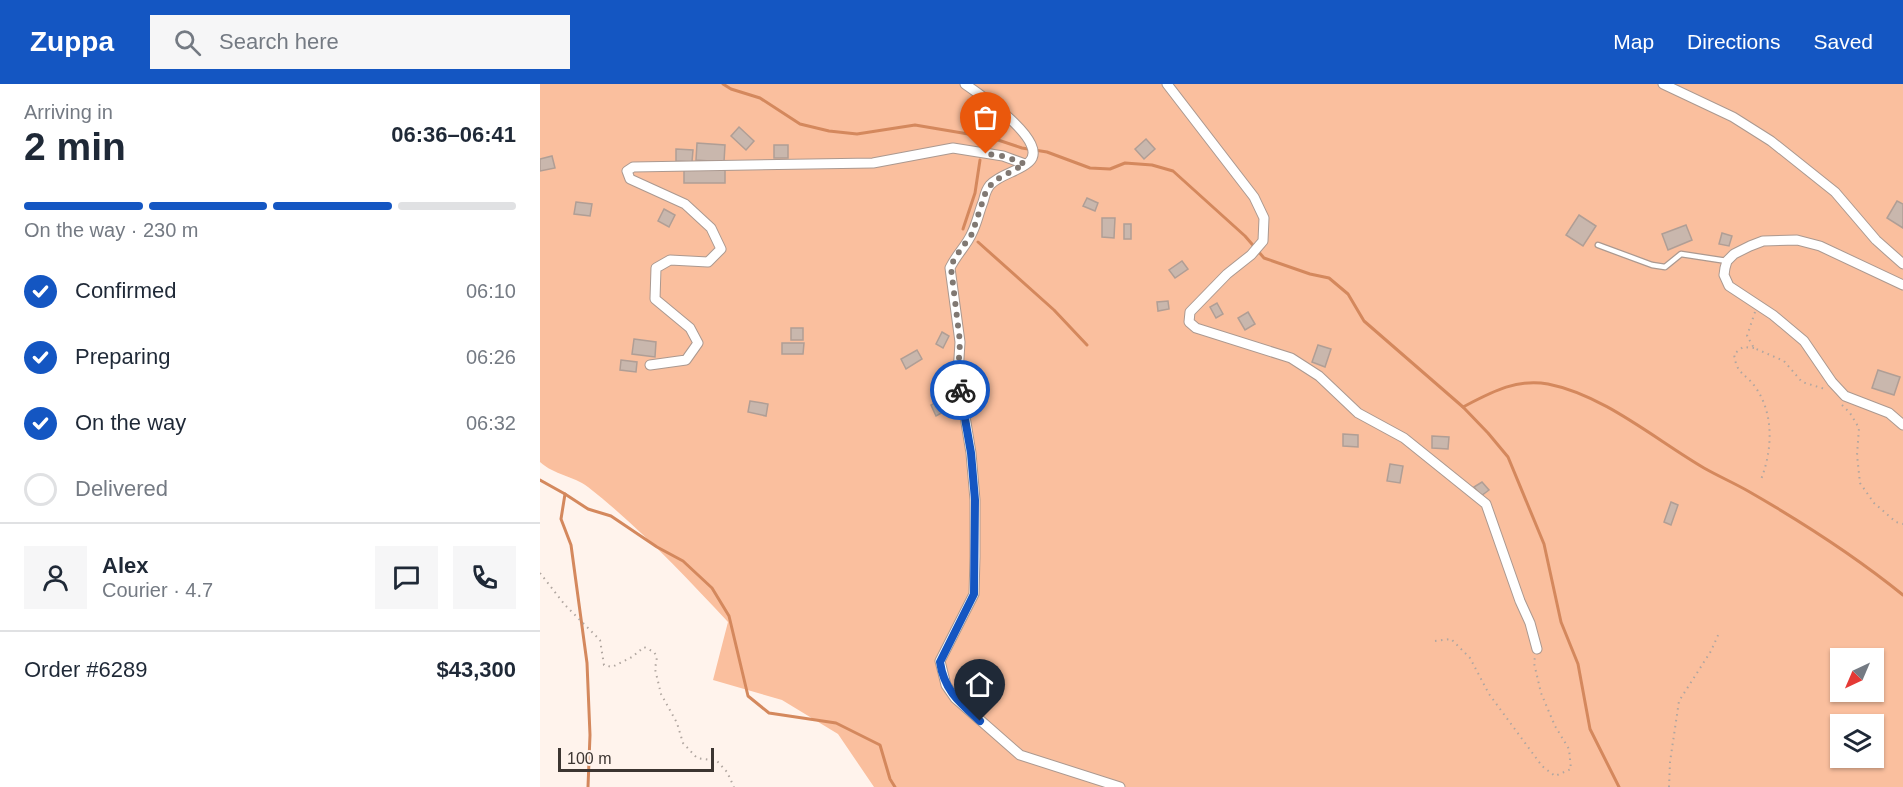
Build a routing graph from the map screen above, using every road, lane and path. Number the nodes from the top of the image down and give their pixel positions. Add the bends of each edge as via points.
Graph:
1 (965, 84) edge
2 (1167, 84) edge
3 (1663, 84) edge
4 (1025, 164) junction
5 (1598, 245) dead end
6 (1727, 261) junction
7 (1903, 264) edge
8 (1903, 285) edge
9 (1758, 304) junction
10 (1754, 348) junction
11 (650, 365) dead end
12 (1833, 396) dead end
13 (1841, 405) dead end
14 (1903, 425) edge
15 (1760, 482) dead end
16 (1903, 524) edge
17 (540, 573) edge
18 (1719, 633) dead end
19 (1435, 641) dead end
20 (1537, 648) joint
21 (734, 787) edge
22 (1120, 787) edge
23 (1669, 787) edge

1 - 4 street via 1028,137 1034,149
2 - 20 street via 1254,197 1264,218 1263,241 1190,312 1189,322 1196,328 1291,358 1319,376 1358,412 1404,438 1486,504
3 - 7 street via 1733,117 1771,141 1835,192 1876,240
4 - 11 street via 1003,156 953,148 873,163 633,166 627,171 630,179 686,204 711,228 721,249 708,262 670,260 656,268 655,299 690,328 698,343 686,360
4 - 22 street via 994,181 986,191 972,234 951,268 960,342 958,374 975,500 974,594 940,662 946,685 955,698 1020,755
5 - 6 lane via 1665,267 1681,254
6 - 8 street via 1763,241 1797,240 1829,250
6 - 9 street via 1724,275 1729,286
9 - 10 path via 1747,336
9 - 14 street via 1808,345 1845,396 1889,413
10 - 12 path via 1784,361 1802,382 1824,388
10 - 15 path via 1743,347 1734,354 1736,367 1755,387 1767,412 1769,457
13 - 16 path via 1859,428 1860,483 1874,503
17 - 21 path via 600,640 604,665 612,667 644,646 654,652 661,694 683,743 697,758 717,761
18 - 23 path via 1679,701
19 - 20 path via 1451,639 1470,658 1489,694 1542,766 1555,776 1571,769 1569,749 1541,693 1534,663

